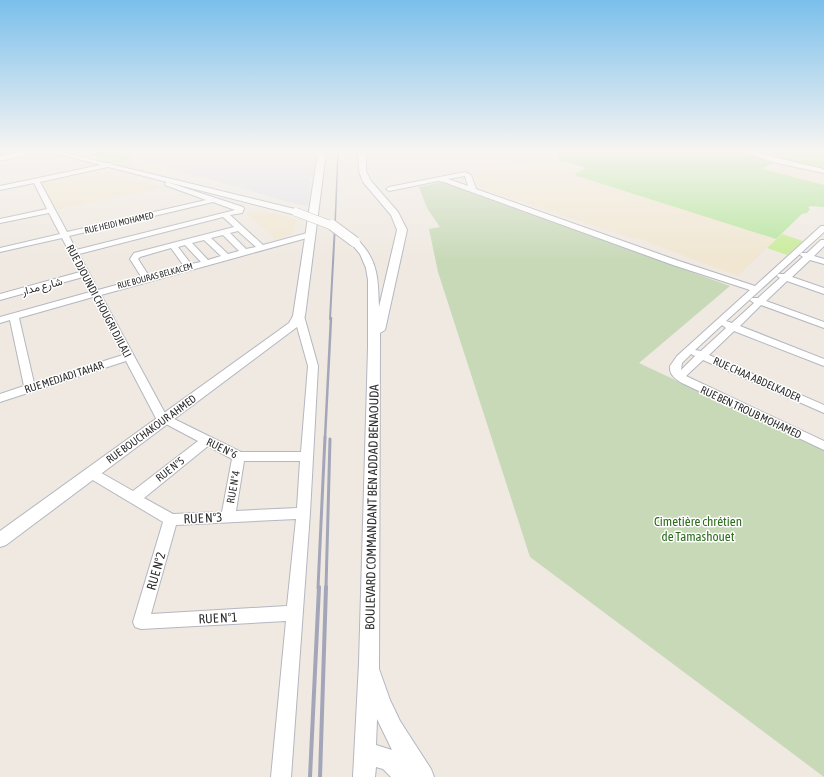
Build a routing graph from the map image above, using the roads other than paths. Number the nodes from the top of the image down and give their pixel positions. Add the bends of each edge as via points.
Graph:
1 (40, 188) edge
2 (180, 188) edge
3 (202, 188) edge
4 (318, 188) edge
5 (373, 188) edge
6 (381, 188) edge
7 (394, 188) edge
8 (469, 188) edge
9 (390, 189) junction
10 (474, 190) joint
11 (381, 197) junction
12 (214, 200) junction
13 (52, 210) junction
14 (225, 215) junction
15 (0, 221) edge
16 (241, 228) junction
17 (224, 232) junction
18 (822, 233) edge
19 (311, 234) junction
20 (64, 236) junction
21 (206, 237) junction
22 (188, 242) junction
23 (824, 242) edge
24 (172, 245) junction
25 (261, 247) junction
26 (0, 250) edge
27 (244, 252) junction
28 (73, 253) junction
29 (797, 253) junction
30 (226, 257) junction
31 (809, 257) junction
32 (206, 262) junction
33 (824, 262) edge
34 (189, 267) junction
35 (84, 274) junction
36 (773, 274) junction
37 (786, 278) junction
38 (147, 279) junction
39 (756, 289) junction
40 (824, 291) edge
41 (94, 293) junction
42 (0, 297) edge
43 (747, 297) junction
44 (759, 302) junction
45 (14, 316) junction
46 (299, 316) junction
47 (0, 320) edge
48 (720, 322) junction
49 (824, 325) edge
50 (732, 326) junction
51 (374, 348) junction
52 (689, 350) junction
53 (703, 356) junction
54 (128, 357) junction
55 (824, 363) edge
56 (679, 377) junction
57 (30, 388) junction
58 (0, 398) edge
59 (824, 409) edge
60 (164, 420) junction
61 (207, 440) junction
62 (824, 446) edge
63 (306, 456) junction
64 (238, 458) junction
65 (91, 473) junction
66 (133, 498) junction
67 (303, 513) junction
68 (228, 517) junction
69 (171, 520) junction
70 (0, 540) edge
71 (295, 613) junction
72 (142, 622) joint
73 (369, 663) junction
74 (365, 773) edge
75 (281, 777) edge
76 (407, 777) edge
77 (423, 777) edge

1 - 13 street, RUE DJOUNDI CHOUGRI DJILALI
2 - 12 street
3 - 51 street, BOULEVARD COMMANDANT BEN ADDAD BENAOUDA, bridge via 296,212 332,225 355,242 364,252 371,268
4 - 19 street
5 - 11 street
6 - 9 street
7 - 9 street
8 - 10 street
9 - 11 street via 382,193
10 - 39 street
11 - 51 street via 400,222 402,230
12 - 14 street via 240,209
12 - 20 street, RUE HEIDI MOHAMED
13 - 15 street
13 - 20 street, RUE DJOUNDI CHOUGRI DJILALI
14 - 16 street
14 - 28 street
16 - 17 street
16 - 25 street
17 - 21 street
17 - 27 street
18 - 29 street
19 - 25 street, RUE BOURAS BELKACEM
19 - 46 street
20 - 26 street, RUE HEIDI MOHAMED
20 - 28 street, RUE DJOUNDI CHOUGRI DJILALI
21 - 22 street
21 - 30 street
22 - 24 street
22 - 32 street
23 - 31 street
24 - 34 street
24 - 38 street via 134,258
25 - 27 street, RUE BOURAS BELKACEM
27 - 30 street, RUE BOURAS BELKACEM
28 - 35 street, RUE DJOUNDI CHOUGRI DJILALI
29 - 31 street
29 - 36 street
30 - 32 street, RUE BOURAS BELKACEM
31 - 33 street
31 - 37 street
32 - 34 street, RUE BOURAS BELKACEM
34 - 38 street, RUE BOURAS BELKACEM
35 - 41 street, RUE DJOUNDI CHOUGRI DJILALI
35 - 42 street, شارع مدار
36 - 37 street
36 - 39 street
37 - 40 street
37 - 44 street
38 - 41 street, RUE BOURAS BELKACEM
39 - 43 street
41 - 45 street, RUE BOURAS BELKACEM
41 - 54 street, RUE DJOUNDI CHOUGRI DJILALI
43 - 44 street
43 - 48 street
44 - 49 street
44 - 50 street
45 - 47 street, RUE BOURAS BELKACEM
45 - 57 street
46 - 60 street, RUE BOUCHAKOUR AHMED via 293,325
46 - 63 street via 313,366
48 - 50 street
48 - 52 street
50 - 53 street
50 - 55 street
51 - 73 street, BOULEVARD COMMANDANT BEN ADDAD BENAOUDA
52 - 53 street, RUE CHAA ABDELKADER
52 - 56 street via 676,363 675,371
53 - 56 street
53 - 59 street, RUE CHAA ABDELKADER
54 - 57 street, RUE MEDJADI TAHAR
54 - 60 street, RUE DJOUNDI CHOUGRI DJILALI
56 - 62 street, RUE BEN TROUB MOHAMED
57 - 58 street, RUE MEDJADI TAHAR
60 - 61 street, RUE N°6
60 - 65 street, RUE BOUCHAKOUR AHMED
61 - 64 street, RUE N°6
61 - 66 street, RUE N°5
63 - 64 street, RUE N°6
63 - 67 street
64 - 68 street, RUE N°4
65 - 66 street, RUE N°3
65 - 70 street, RUE BOUCHAKOUR AHMED
66 - 69 street, RUE N°3
67 - 68 street, RUE N°3
67 - 71 street
68 - 69 street, RUE N°3
69 - 72 street, RUE N°2
71 - 72 street, RUE N°1
71 - 75 street
73 - 74 street, BOULEVARD COMMANDANT BEN ADDAD BENAOUDA
73 - 77 street via 378,697 387,718
74 - 76 street via 370,757 378,756 390,761

